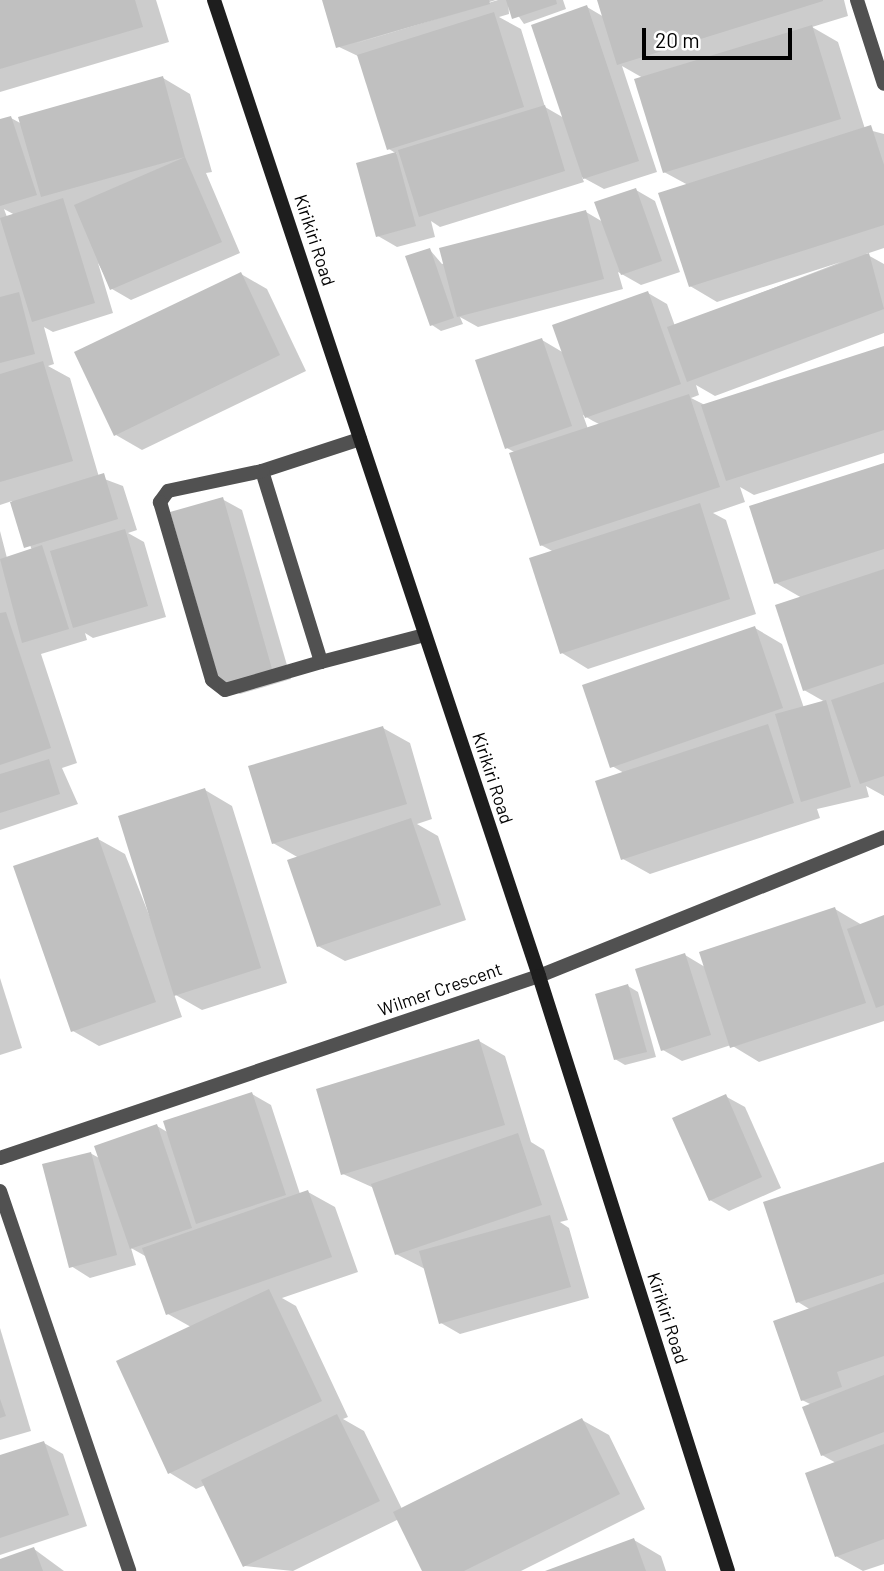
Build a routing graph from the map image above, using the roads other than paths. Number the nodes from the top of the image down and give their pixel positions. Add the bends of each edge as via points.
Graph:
1 (214, 0) edge
2 (857, 0) edge
3 (884, 85) edge
4 (360, 439) junction
5 (262, 471) junction
6 (425, 635) junction
7 (321, 662) junction
8 (884, 837) edge
9 (539, 976) junction
10 (0, 1158) edge
11 (0, 1191) edge
12 (129, 1571) edge
13 (728, 1571) edge

1 - 4 main road, Kirikiri Road
2 - 3 street
4 - 5 street
4 - 6 main road, Kirikiri Road
5 - 7 street
5 - 7 street via 168,491 159,502 212,680 225,690
6 - 7 street
6 - 9 main road, Kirikiri Road
8 - 9 street, Wilmer Crescent
9 - 10 street, Wilmer Crescent
9 - 13 main road, Kirikiri Road
11 - 12 street

